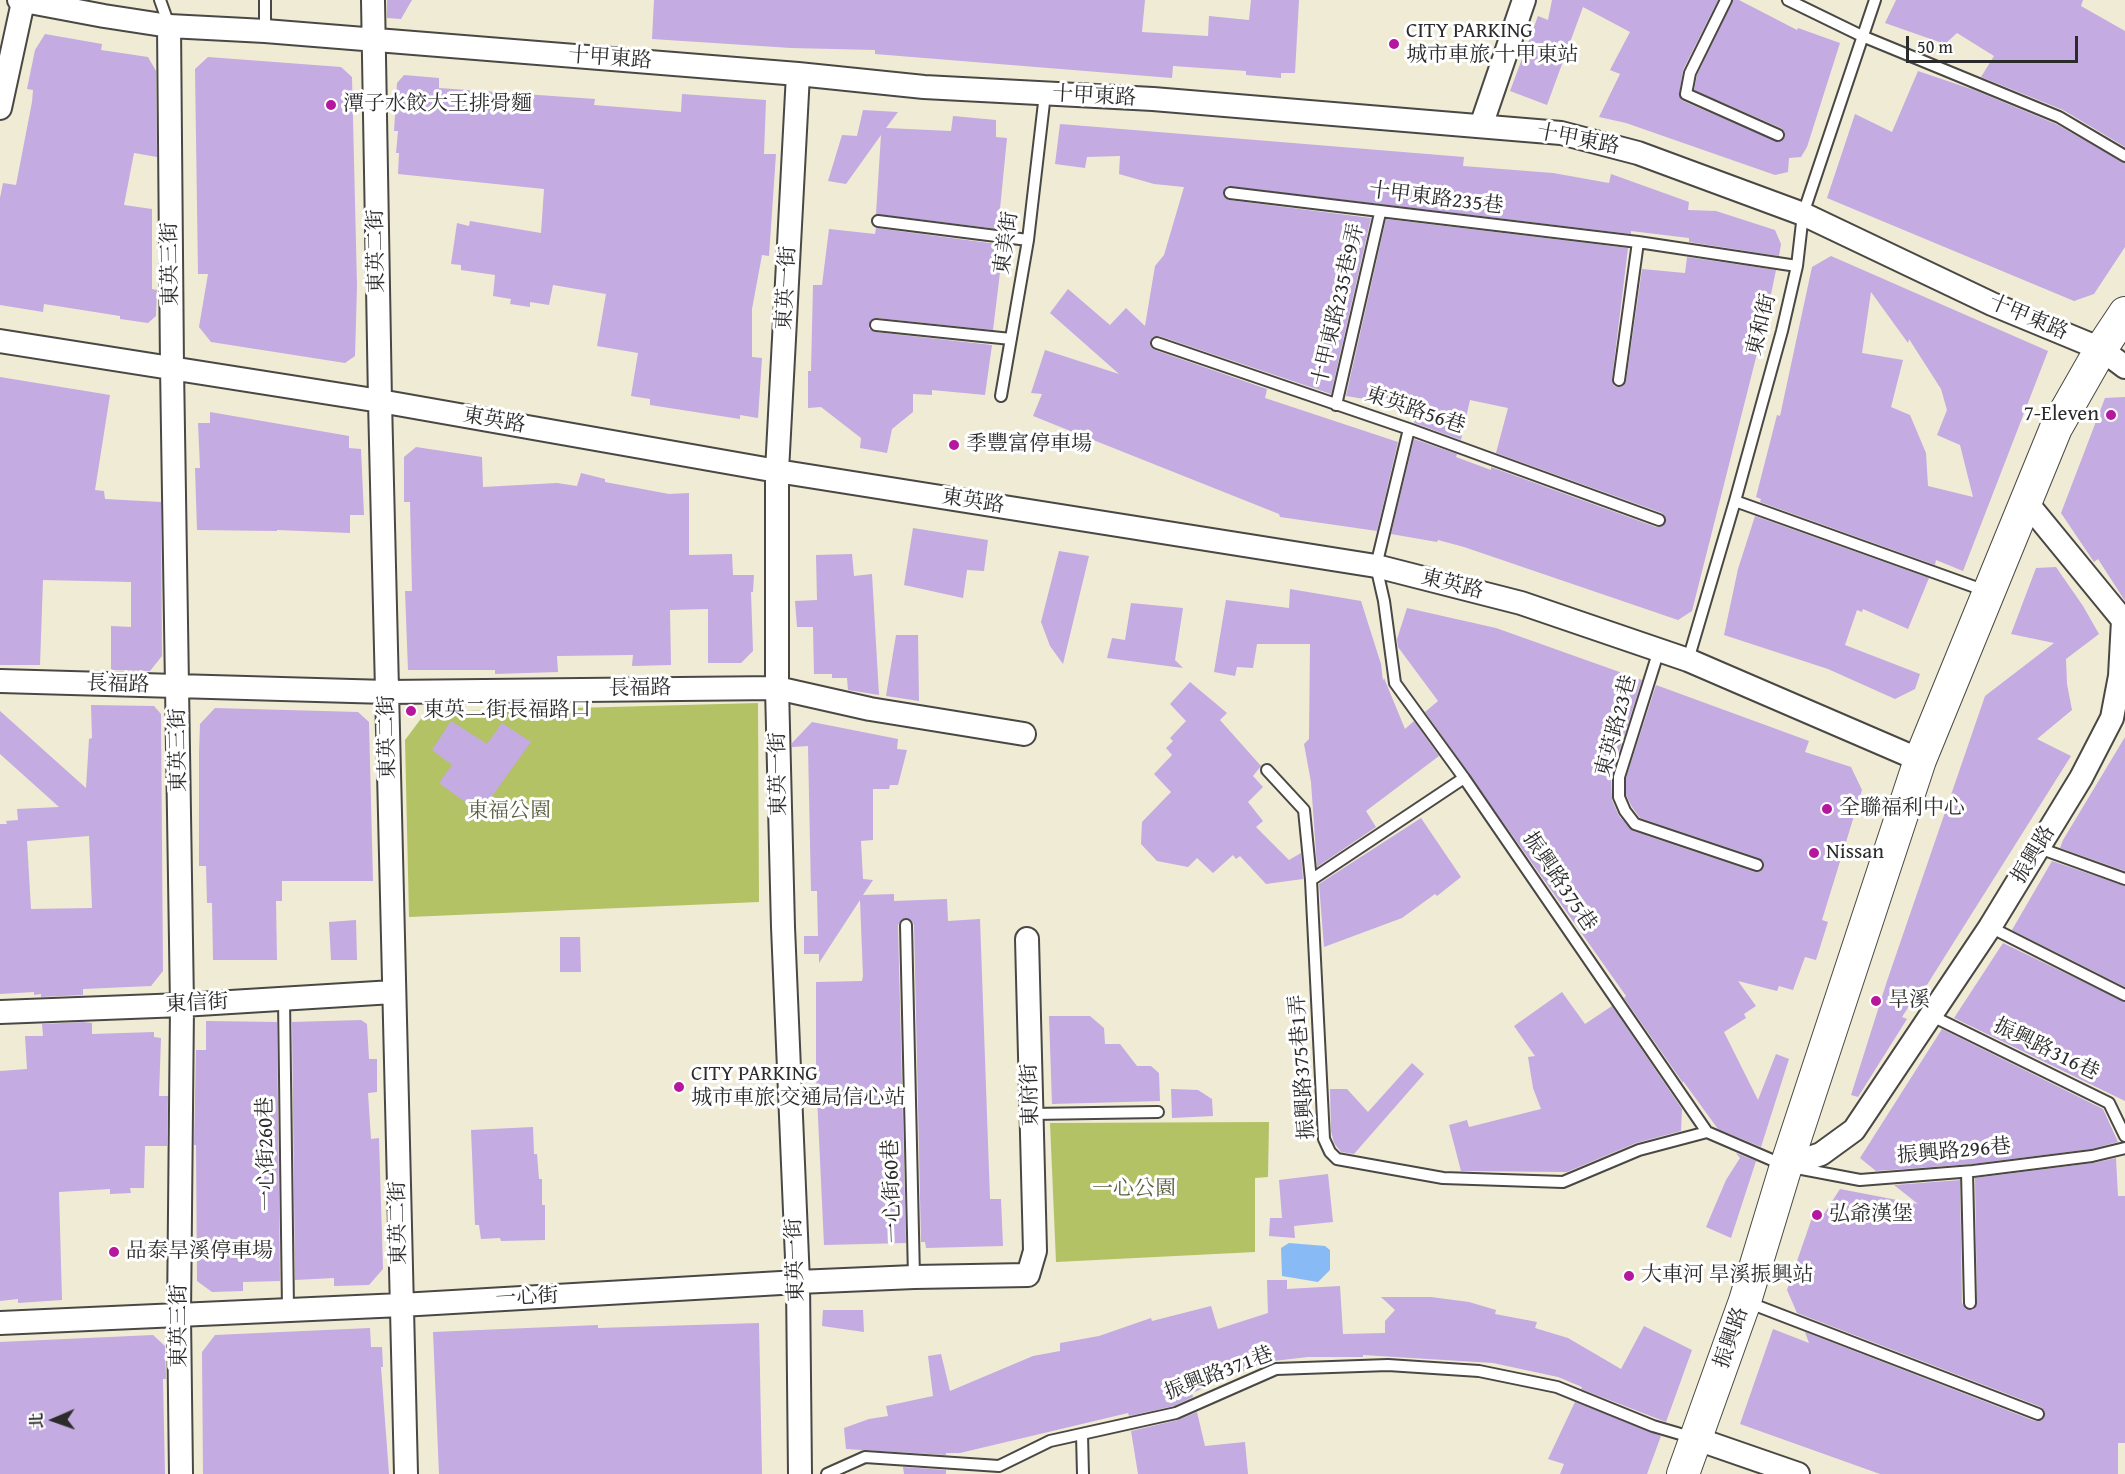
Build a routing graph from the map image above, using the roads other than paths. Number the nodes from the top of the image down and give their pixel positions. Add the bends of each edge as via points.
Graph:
1 (160, 0) edge
2 (265, 0) edge
3 (373, 0) edge
4 (1524, 0) edge
5 (1726, 0) edge
6 (1788, 0) edge
7 (1875, 0) edge
8 (22, 1) edge
9 (169, 26) junction
10 (265, 31) junction
11 (1862, 36) junction
12 (373, 41) junction
13 (798, 74) junction
14 (1045, 94) junction
15 (0, 108) edge
16 (1481, 126) junction
17 (1778, 135) dead end
18 (2125, 156) edge
19 (1230, 193) dead end
20 (1380, 213) junction
21 (1803, 214) junction
22 (878, 221) dead end
23 (1028, 240) junction
24 (1638, 242) junction
25 (1797, 266) junction
26 (2125, 313) edge
27 (876, 325) dead end
28 (1011, 339) junction
29 (0, 340) edge
30 (1157, 343) dead end
31 (2113, 358) edge
32 (172, 367) junction
33 (1619, 380) dead end
34 (1001, 396) dead end
35 (380, 401) junction
36 (1336, 405) junction
37 (1409, 429) junction
38 (777, 471) junction
39 (1735, 501) junction
40 (2027, 503) junction
41 (1659, 520) dead end
42 (1376, 566) junction
43 (1989, 592) junction
44 (2124, 620) edge
45 (1659, 650) junction
46 (1688, 660) junction
47 (0, 681) edge
48 (178, 687) junction
49 (777, 688) junction
50 (387, 692) junction
51 (2118, 720) edge
52 (1023, 734) dead end
53 (1920, 760) junction
54 (1267, 770) dead end
55 (1464, 778) junction
56 (2039, 848) junction
57 (1757, 865) dead end
58 (2125, 879) edge
59 (1311, 880) junction
60 (906, 925) dead end
61 (1990, 927) junction
62 (1027, 939) dead end
63 (393, 992) junction
64 (2125, 995) edge
65 (284, 999) junction
66 (182, 1005) junction
67 (0, 1012) edge
68 (1932, 1016) junction
69 (1158, 1112) dead end
70 (1032, 1114) junction
71 (1707, 1132) junction
72 (2125, 1136) edge
73 (2125, 1148) edge
74 (1785, 1166) junction
75 (1966, 1172) junction
76 (1035, 1251) joint
77 (914, 1277) junction
78 (798, 1282) junction
79 (1745, 1301) junction
80 (1970, 1304) dead end
81 (401, 1305) junction
82 (288, 1309) junction
83 (179, 1316) junction
84 (0, 1323) edge
85 (2038, 1414) dead end
86 (1082, 1434) junction
87 (1697, 1439) junction
88 (181, 1474) edge
89 (406, 1474) edge
90 (801, 1474) edge
91 (827, 1474) edge
92 (1083, 1474) edge
93 (1683, 1474) edge
94 (1798, 1474) edge

1 - 9 lane
2 - 10 lane
3 - 12 street, 東英二街
4 - 16 street
5 - 17 lane via 1690,73 1686,94
6 - 11 lane
7 - 11 lane, 東和街
8 - 9 street, 十甲東路
8 - 15 street
9 - 10 street, 十甲東路
9 - 32 street, 東英三街
10 - 12 street, 十甲東路
11 - 18 lane via 2059,117
11 - 21 lane, 東和街
12 - 13 street, 十甲東路
12 - 35 street, 東英二街
13 - 14 street, 十甲東路
13 - 38 street, 東英一街
14 - 16 street, 十甲東路
14 - 23 lane, 東美街
16 - 21 street, 十甲東路 via 1561,133 1638,153
19 - 20 lane, 十甲東路235巷
20 - 24 lane, 十甲東路235巷
20 - 36 lane, 十甲東路235巷9弄
21 - 25 lane, 東和街
21 - 31 street, 十甲東路
22 - 23 lane
23 - 28 lane, 東美街
24 - 25 lane, 十甲東路235巷
24 - 33 lane
25 - 39 lane, 東和街
26 - 31 main road, 振興路
27 - 28 lane
28 - 34 lane, 東美街
29 - 32 street, 東英路
30 - 36 lane, 東英路56巷
31 - 40 main road, 振興路 via 2056,428
32 - 35 street, 東英路
32 - 48 street, 東英三街
35 - 38 street, 東英路
35 - 50 street, 東英二街
36 - 37 lane, 東英路56巷
37 - 41 lane, 東英路56巷
37 - 42 lane
38 - 42 street, 東英路
38 - 49 street, 東英一街
39 - 43 lane
39 - 46 lane, 東和街
40 - 43 main road, 振興路
40 - 44 street, 振興路
42 - 45 street, 東英路 via 1521,603
42 - 55 lane, 振興路375巷 via 1395,683
43 - 53 main road, 振興路
44 - 51 street, 振興路
45 - 46 street, 東英路
45 - 57 lane, 東英路23巷 via 1619,777 1619,797 1625,811 1635,824
46 - 53 street, 東英路
47 - 48 street, 長福路
48 - 50 street, 長福路
48 - 66 street, 東英三街
49 - 50 street, 長福路
49 - 52 street, 長福路 via 870,709
49 - 78 street, 東英一街
50 - 63 street, 東英二街
51 - 56 street, 振興路
53 - 74 main road, 振興路
54 - 59 lane, 振興路375巷1弄 via 1304,810
55 - 59 lane
55 - 71 lane, 振興路375巷
56 - 58 lane
56 - 61 street, 振興路
59 - 71 lane, 振興路375巷1弄 via 1324,1139 1337,1159 1443,1178 1563,1182 1639,1150
60 - 77 lane, 一心街60巷
61 - 64 lane
61 - 68 street, 振興路
62 - 70 street, 東府街
63 - 65 street, 東信街
63 - 81 street, 東英二街
65 - 66 street, 東信街
65 - 82 lane, 一心街260巷
66 - 67 street, 東信街
66 - 83 street, 東英三街
68 - 72 lane, 振興路316巷 via 2109,1102
68 - 74 street, 振興路 via 1854,1130 1821,1154
69 - 70 lane
70 - 76 street, 東府街
71 - 74 lane
73 - 75 lane, 振興路296巷
74 - 75 lane, 振興路296巷 via 1860,1180
74 - 79 main road, 振興路
75 - 80 lane
76 - 77 street, 一心街 via 1028,1275
77 - 78 street, 一心街
78 - 81 street, 一心街
78 - 90 street, 東英一街
79 - 85 lane
79 - 87 main road, 振興路
81 - 82 street, 一心街
81 - 89 street, 東英二街
82 - 83 street, 一心街
83 - 84 street, 一心街
83 - 88 street, 東英三街
86 - 87 lane, 振興路371巷 via 1176,1413 1276,1369 1389,1365 1479,1371 1557,1386
86 - 91 lane, 振興路371巷 via 1050,1441 999,1466 865,1456
86 - 92 lane
87 - 93 main road, 振興路
87 - 94 street

